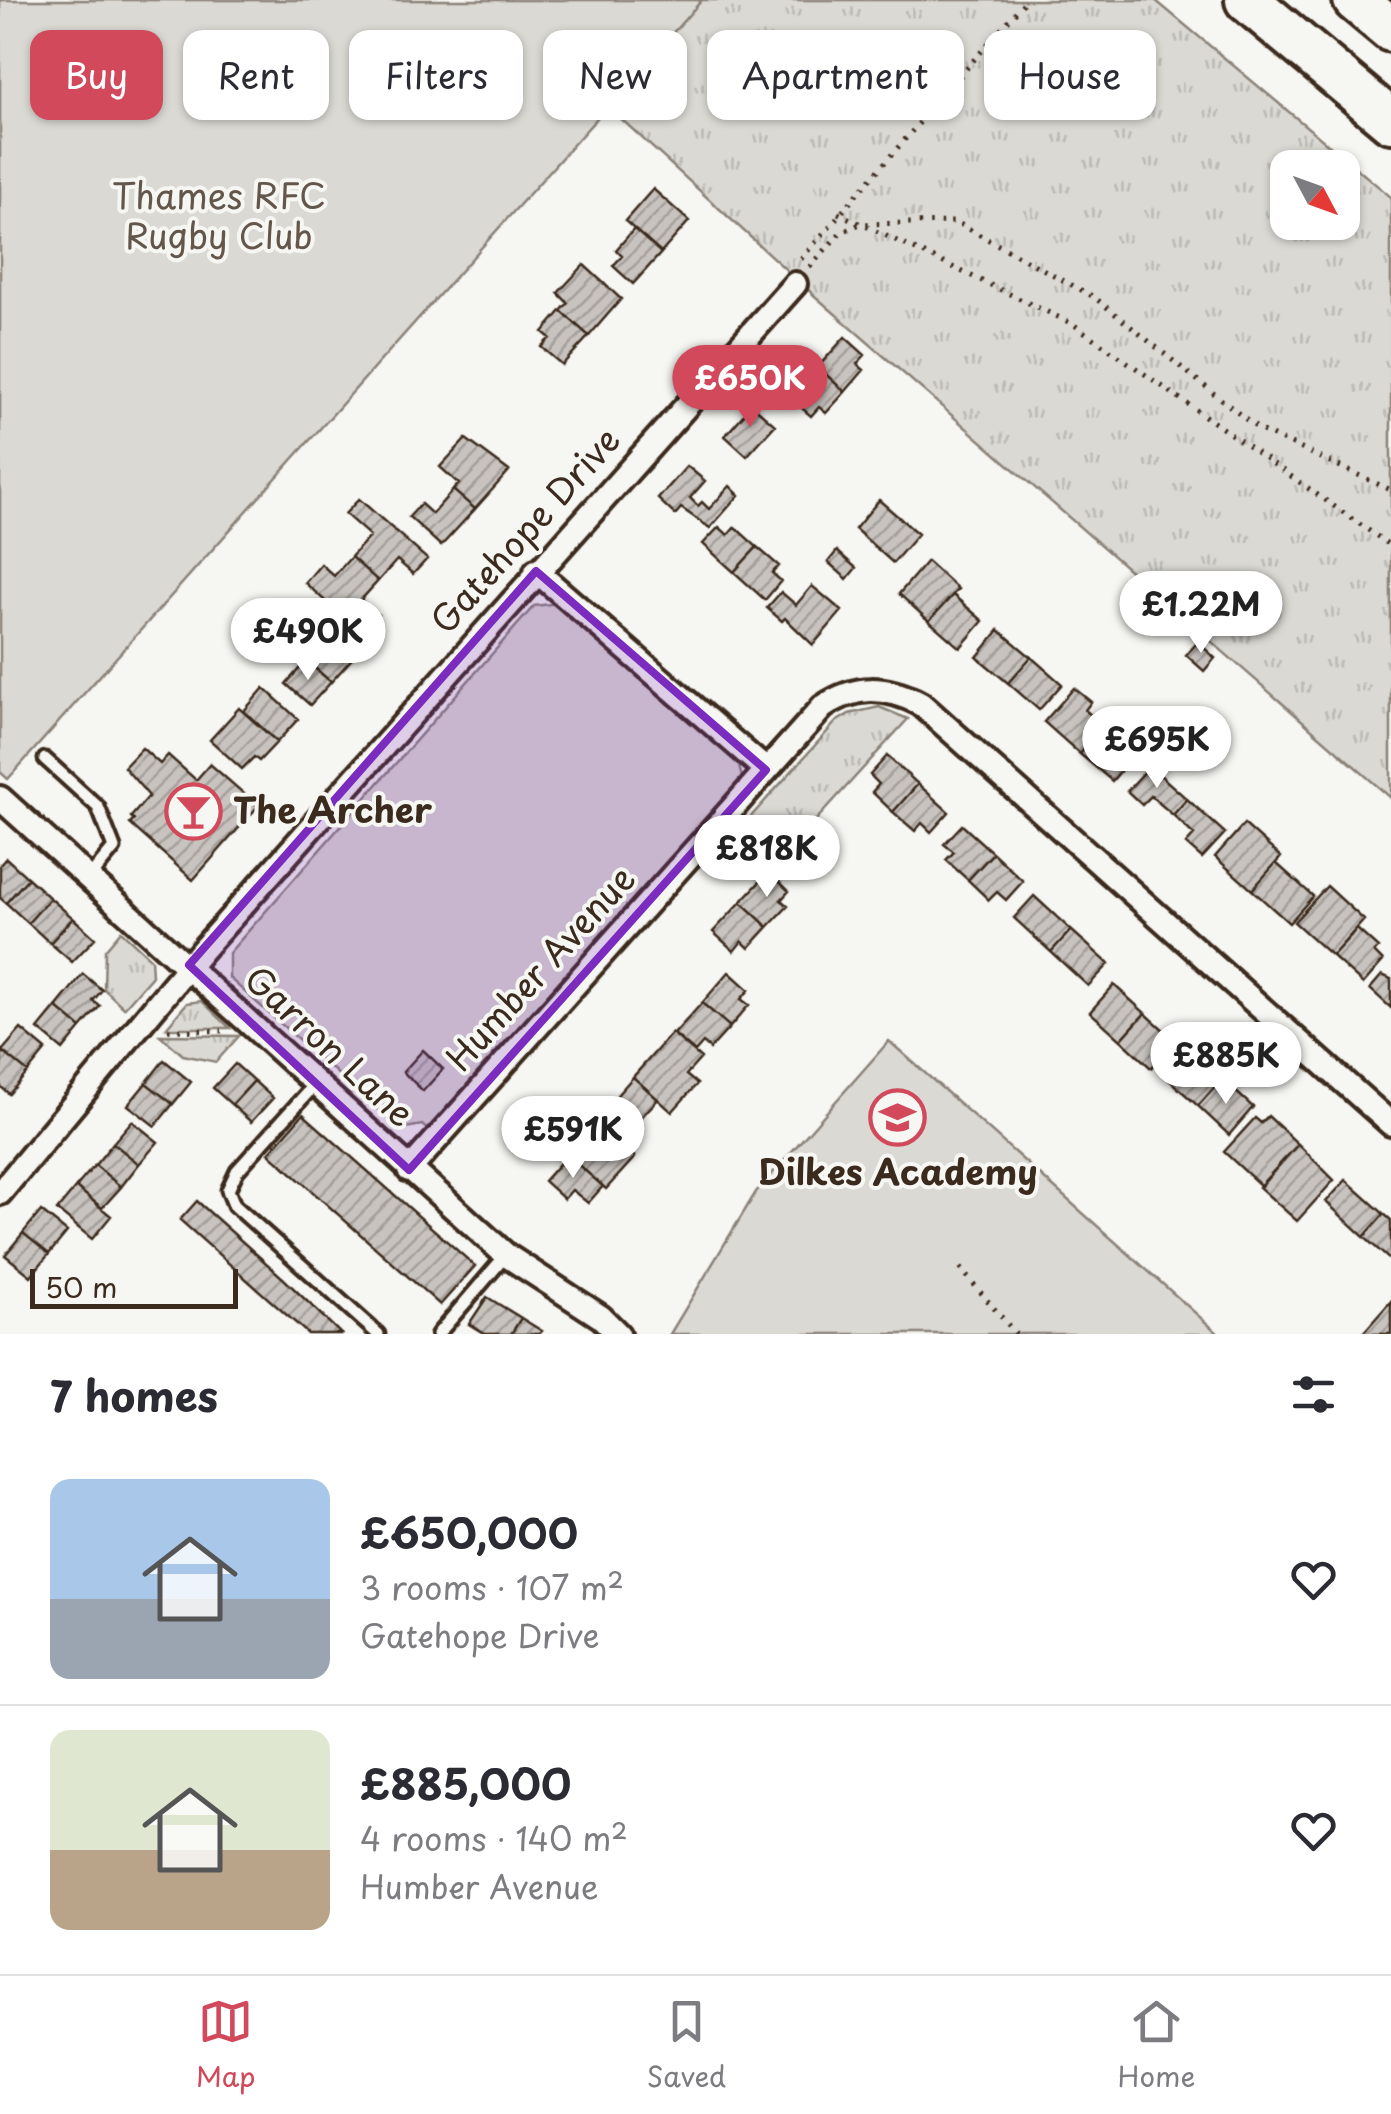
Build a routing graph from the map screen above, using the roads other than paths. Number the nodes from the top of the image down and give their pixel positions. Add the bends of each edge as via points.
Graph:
1 (1248, 0) edge
2 (1355, 0) edge
3 (1391, 30) edge
4 (1391, 121) edge
5 (795, 275) road end
6 (536, 571) junction
7 (45, 759) dead end
8 (766, 770) junction
9 (0, 798) edge
10 (90, 878) junction
11 (189, 965) junction
12 (318, 1082) junction
13 (1391, 1124) edge
14 (410, 1170) junction
15 (0, 1193) edge
16 (506, 1255) junction
17 (378, 1334) edge
18 (438, 1334) edge
19 (618, 1334) edge

1 - 4 highway
2 - 3 highway
5 - 6 street, Gatehope Drive
6 - 8 street
6 - 11 street, Gatehope Drive
7 - 10 lane via 98,807 114,848
8 - 13 street, Humber Avenue via 822,707 846,694 882,689 921,704
8 - 14 street, Humber Avenue
9 - 10 street, Garron Lane
10 - 11 street, Garron Lane
11 - 12 street, Garron Lane
11 - 15 street, Gatehope Drive
12 - 14 street, Garron Lane
12 - 17 lane via 237,1171 228,1190 234,1205
14 - 16 street, Garron Lane
16 - 18 lane
16 - 19 street, Garron Lane

